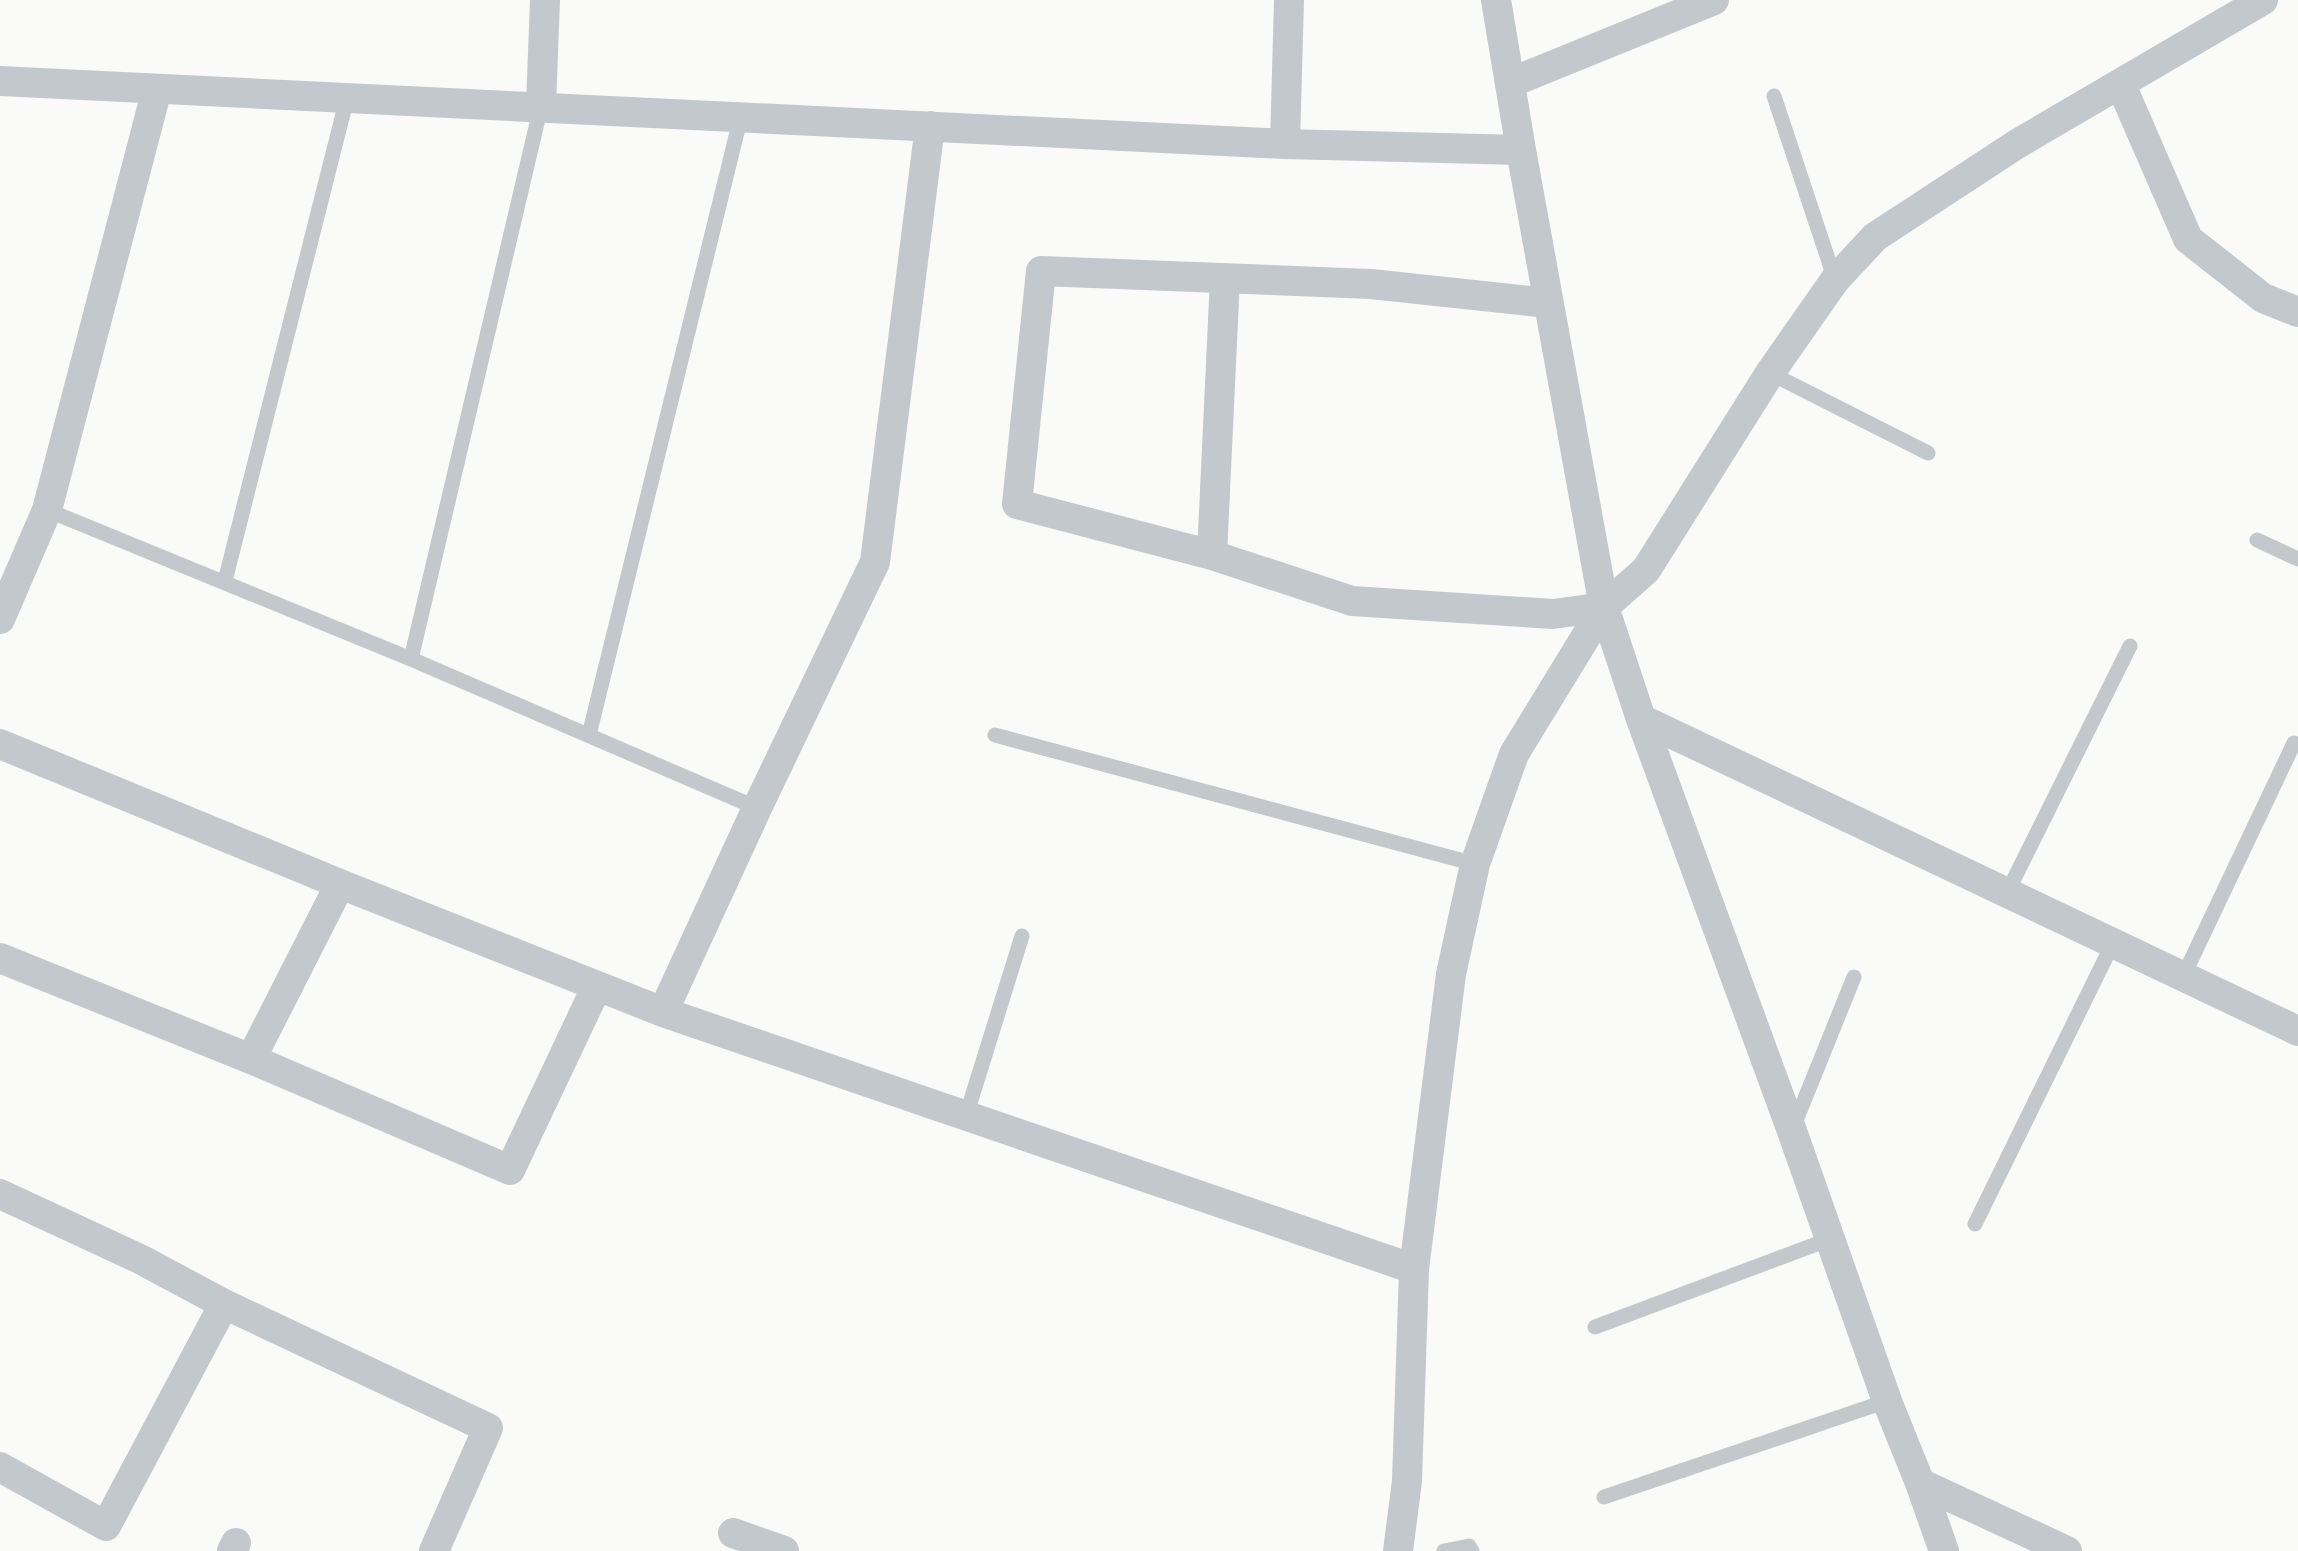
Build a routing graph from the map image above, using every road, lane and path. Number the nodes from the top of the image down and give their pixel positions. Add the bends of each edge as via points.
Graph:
1 (545, 0) edge
2 (1289, 0) edge
3 (1496, 0) edge
4 (1714, 0) edge
5 (2263, 0) edge
6 (0, 81) edge
7 (1510, 83) junction
8 (2121, 85) junction
9 (157, 89) junction
10 (1774, 96) dead end
11 (347, 98) junction
12 (541, 106) junction
13 (741, 116) junction
14 (930, 126) junction
15 (1285, 144) junction
16 (1521, 150) junction
17 (1225, 278) junction
18 (1835, 280) junction
19 (1548, 303) junction
20 (2298, 312) edge
21 (1770, 373) junction
22 (1928, 453) dead end
23 (47, 510) junction
24 (2257, 540) dead end
25 (1212, 555) junction
26 (2298, 559) edge
27 (225, 581) junction
28 (1604, 607) junction
29 (0, 619) edge
30 (2130, 646) dead end
31 (411, 659) junction
32 (1641, 719) junction
33 (589, 735) junction
34 (995, 735) dead end
35 (2294, 743) dead end
36 (0, 744) edge
37 (756, 808) junction
38 (1475, 864) junction
39 (340, 884) junction
40 (2007, 893) junction
41 (1022, 936) dead end
42 (2113, 944) junction
43 (0, 958) edge
44 (1854, 977) dead end
45 (2183, 977) junction
46 (597, 986) junction
47 (663, 1012) junction
48 (2298, 1031) edge
49 (250, 1059) junction
50 (966, 1116) junction
51 (1792, 1131) junction
52 (0, 1194) edge
53 (1975, 1224) dead end
54 (1830, 1239) junction
55 (1414, 1269) junction
56 (224, 1304) junction
57 (1595, 1327) dead end
58 (1887, 1401) junction
59 (0, 1467) edge
60 (1920, 1483) junction
61 (1604, 1497) dead end
62 (733, 1533) dead end
63 (434, 1551) edge
64 (784, 1551) edge
65 (1398, 1551) edge
66 (1444, 1551) edge
67 (1472, 1551) edge
68 (1944, 1551) edge
69 (2067, 1551) edge

1 - 12 street
2 - 15 street
3 - 7 street
4 - 7 street
5 - 8 street
6 - 9 street
7 - 16 street
8 - 18 street via 2017,144 1875,237
8 - 20 street via 2188,239 2263,298
9 - 11 street
9 - 23 street
10 - 18 lane
11 - 12 street
11 - 27 lane
12 - 13 street
12 - 31 lane
13 - 14 street
13 - 33 lane
14 - 15 street
14 - 37 street via 875,562
15 - 16 street
16 - 19 street
17 - 19 street via 1371,284
17 - 25 street
17 - 25 street via 1041,271 1017,504
18 - 21 street
19 - 28 street
21 - 22 lane
21 - 28 street via 1646,570
23 - 27 lane
23 - 29 street
24 - 26 lane
25 - 28 street via 1352,601 1553,614
27 - 31 lane
28 - 32 street
28 - 38 street via 1514,754
30 - 40 lane
31 - 33 lane
32 - 40 street
32 - 51 street
33 - 37 lane
34 - 38 lane
35 - 45 lane
36 - 39 street
37 - 47 street
38 - 55 street via 1451,974
39 - 46 street
39 - 49 street
40 - 42 street
41 - 50 lane
42 - 45 street
42 - 53 lane
43 - 49 street
44 - 51 lane
45 - 48 street
46 - 47 street
46 - 49 street via 510,1170
47 - 50 street
50 - 55 street
51 - 54 street
52 - 56 street via 140,1259
54 - 57 lane
54 - 58 street
55 - 65 street via 1407,1481
56 - 59 street via 106,1526
56 - 63 street via 488,1428
58 - 60 street
58 - 61 lane
60 - 68 street
60 - 69 street
62 - 64 street
66 - 67 lane via 1469,1546

